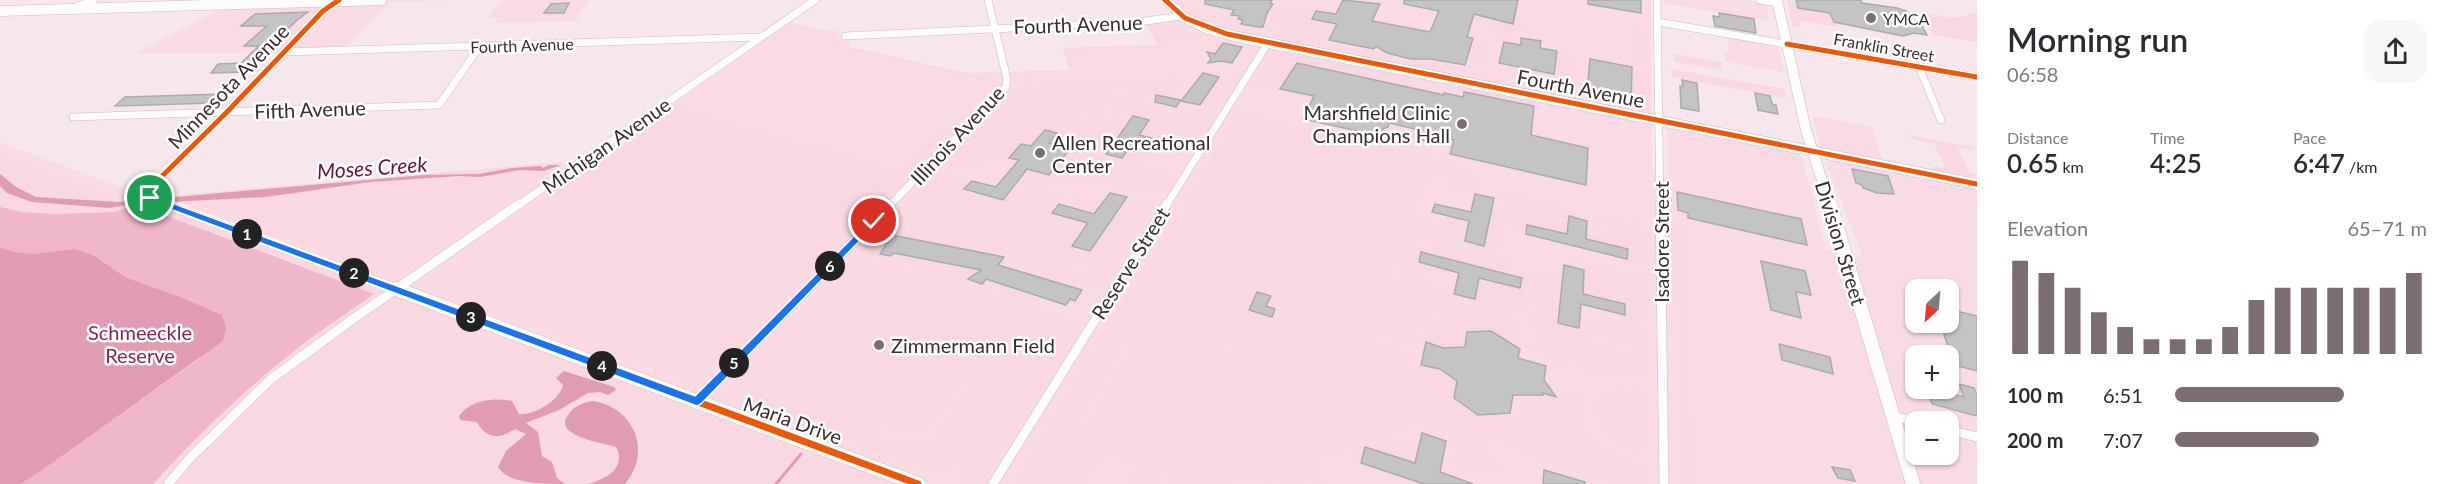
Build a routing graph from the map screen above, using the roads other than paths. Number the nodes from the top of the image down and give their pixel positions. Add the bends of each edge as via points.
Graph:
1 (94, 0) edge
2 (212, 0) edge
3 (381, 0) edge
4 (815, 0) edge
5 (988, 0) edge
6 (1165, 0) edge
7 (1657, 0) edge
8 (1759, 0) edge
9 (338, 1) edge
10 (1777, 2) edge
11 (199, 5) junction
12 (72, 9) junction
13 (0, 11) edge
14 (1181, 16) junction
15 (1658, 22) junction
16 (996, 27) junction
17 (845, 36) dead end
18 (761, 37) junction
19 (1268, 43) junction
20 (1787, 44) junction
21 (480, 46) junction
22 (284, 52) junction
23 (1919, 67) junction
24 (1977, 77) edge
25 (227, 112) junction
26 (73, 117) dead end
27 (1941, 120) dead end
28 (1660, 121) junction
29 (1812, 151) junction
30 (1977, 184) edge
31 (150, 198) joint
32 (396, 289) junction
33 (697, 401) junction
34 (1892, 415) junction
35 (1905, 419) edge
36 (1959, 433) edge
37 (1977, 437) edge
38 (168, 484) edge
39 (918, 484) edge
40 (993, 484) edge
41 (1664, 484) edge
42 (1913, 484) edge

1 - 12 street
2 - 11 street
3 - 9 street
4 - 18 street, Michigan Avenue
5 - 16 street, Illinois Avenue
6 - 14 street
7 - 15 street, Isadore Street
8 - 10 street
9 - 11 street
9 - 22 street, Minnesota Avenue via 323,11
10 - 20 street, Division Street
11 - 12 street
12 - 13 street
14 - 16 street, Fourth Avenue via 1139,22
14 - 19 street, Fourth Avenue via 1214,31
15 - 20 street, Franklin Street
15 - 28 street, Isadore Street
16 - 17 street, Fourth Avenue
16 - 33 street, Illinois Avenue via 1006,87
18 - 21 street, Fourth Avenue
18 - 32 street, Michigan Avenue
19 - 28 street, Fourth Avenue
19 - 40 street, Reserve Street
20 - 23 street, Franklin Street
20 - 29 street, Division Street
21 - 22 street, Fourth Avenue
21 - 25 street, Fifth Avenue via 439,105
22 - 25 street, Minnesota Avenue
23 - 24 street, Franklin Street
23 - 27 street
25 - 26 street, Fifth Avenue
25 - 31 street, Minnesota Avenue via 150,187
28 - 29 street, Fourth Avenue
28 - 41 street, Isadore Street
29 - 30 street, Fourth Avenue
29 - 34 street, Division Street
31 - 32 street, Maria Drive
32 - 33 street, Maria Drive
32 - 38 street, Michigan Avenue via 271,380
33 - 39 street, Maria Drive
34 - 35 street
34 - 42 street, Division Street
36 - 37 street

